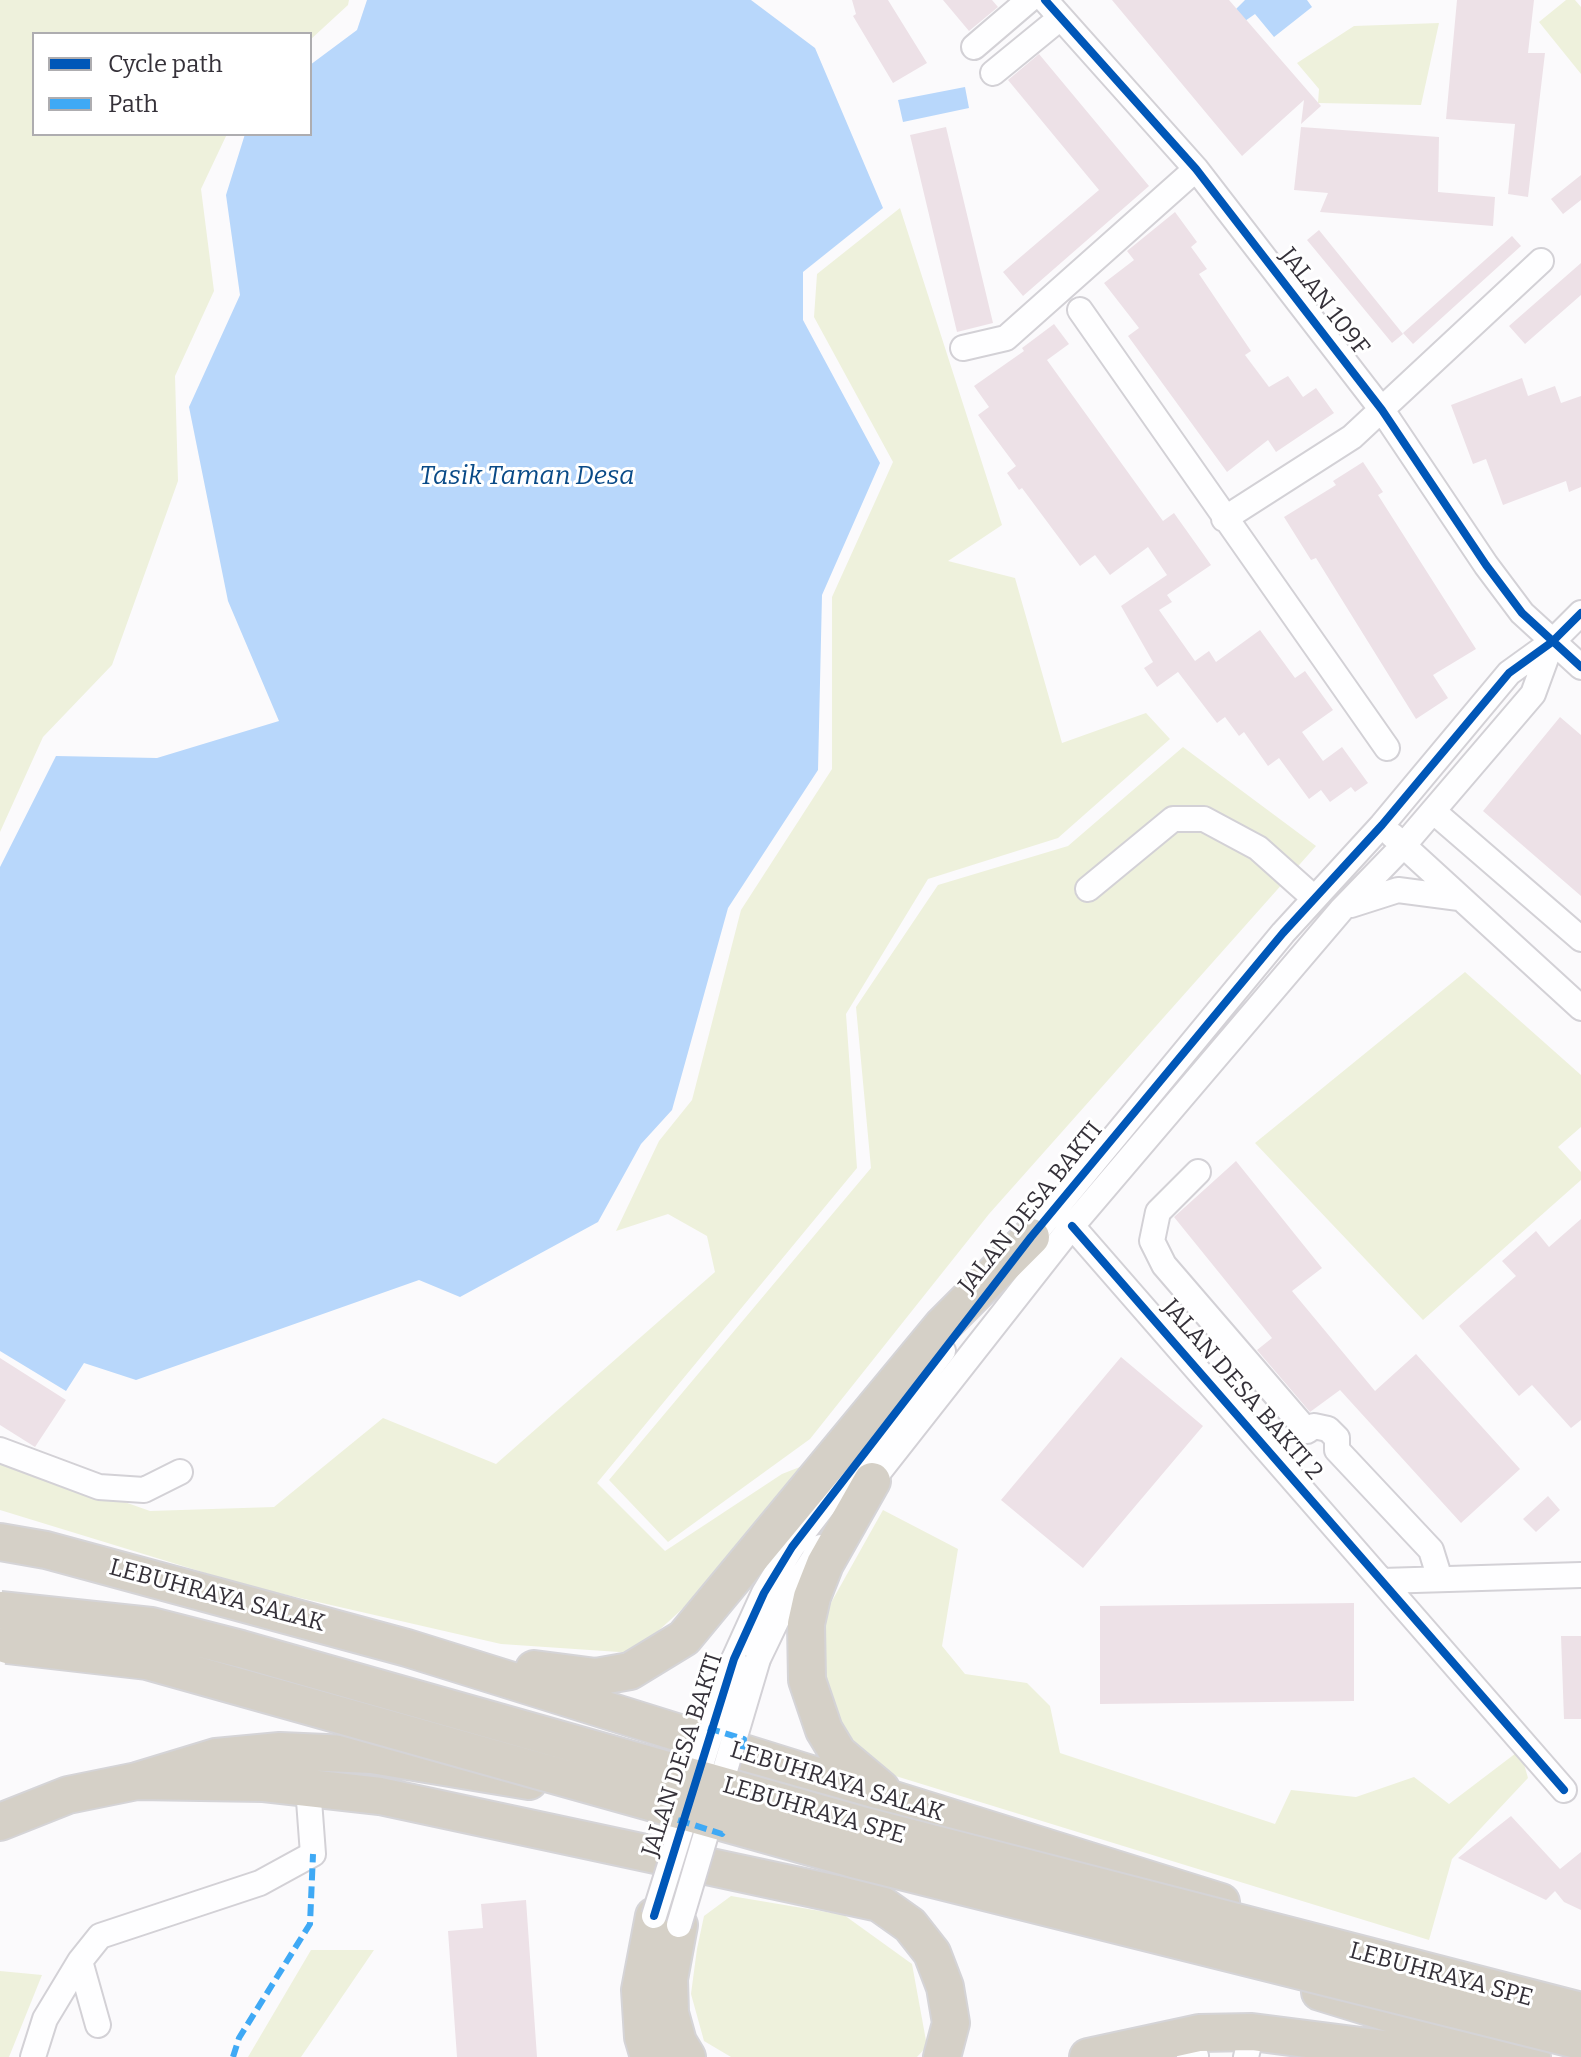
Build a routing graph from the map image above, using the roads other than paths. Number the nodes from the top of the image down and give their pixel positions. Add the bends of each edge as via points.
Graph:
1 (1029, 0) edge
2 (1052, 9) edge
3 (974, 47) dead end
4 (993, 73) dead end
5 (1196, 169) junction
6 (1541, 261) dead end
7 (1080, 310) dead end
8 (963, 348) dead end
9 (1382, 410) junction
10 (1224, 519) junction
11 (1581, 613) edge
12 (1552, 642) junction
13 (1581, 667) edge
14 (1387, 748) dead end
15 (1433, 811) junction
16 (1382, 825) junction
17 (1403, 846) junction
18 (1088, 889) dead end
19 (1314, 898) junction
20 (1459, 898) junction
21 (1342, 909) junction
22 (1581, 939) edge
23 (1581, 1008) edge
24 (1198, 1172) dead end
25 (1072, 1226) junction
26 (1031, 1237) junction
27 (0, 1450) edge
28 (180, 1472) dead end
29 (872, 1481) junction
30 (0, 1530) edge
31 (0, 1542) edge
32 (46, 1550) junction
33 (1581, 1575) edge
34 (1440, 1579) junction
35 (1382, 1581) junction
36 (0, 1607) edge
37 (0, 1644) edge
38 (407, 1648) junction
39 (746, 1659) junction
40 (137, 1781) junction
41 (308, 1787) junction
42 (1564, 1790) dead end
43 (901, 1802) junction
44 (640, 1804) junction
45 (0, 1822) edge
46 (666, 1920) junction
47 (80, 1961) junction
48 (1581, 2001) edge
49 (1581, 2011) edge
50 (98, 2025) dead end
51 (1581, 2041) edge
52 (1249, 2044) edge
53 (1491, 2046) junction
54 (1191, 2051) edge
55 (33, 2057) edge
56 (649, 2057) edge
57 (687, 2057) edge
58 (942, 2057) edge
59 (1088, 2057) edge
60 (1532, 2057) edge

1 - 3 street
2 - 4 street
2 - 5 street, JALAN 109F
5 - 8 street via 1006,338
5 - 9 street, JALAN 109F
6 - 9 street
7 - 10 street
9 - 10 street via 1352,437
9 - 12 street, JALAN 109F via 1486,565
10 - 14 street
11 - 12 street, JALAN DESA BAKTI
12 - 13 street, JALAN 109F
12 - 15 street, JALAN DESA BAKTI via 1533,694
12 - 16 street, JALAN DESA BAKTI via 1509,673
15 - 17 street, JALAN DESA BAKTI
15 - 22 street
16 - 17 street
16 - 19 street, JALAN DESA BAKTI
17 - 20 street
17 - 21 street, JALAN DESA BAKTI
18 - 19 street via 1173,819 1204,819 1258,848
19 - 26 street, JALAN DESA BAKTI
20 - 21 street via 1398,890
20 - 23 street
21 - 25 street, JALAN DESA BAKTI
24 - 34 street via 1158,1212 1152,1241 1164,1265 1307,1431 1314,1426 1328,1429 1337,1438 1337,1450 1431,1550
25 - 29 street, JALAN DESA BAKTI
25 - 35 street, JALAN DESA BAKTI 2
26 - 38 highway via 942,1326 684,1638 653,1660 596,1677
26 - 39 street, JALAN DESA BAKTI via 792,1547 764,1593
27 - 28 street via 99,1487 144,1490
29 - 39 street, JALAN DESA BAKTI
29 - 43 highway via 812,1597 806,1624 807,1680 838,1753
30 - 32 highway
31 - 32 highway, LEBUHRAYA SALAK
32 - 38 highway, LEBUHRAYA SALAK
33 - 34 street
34 - 35 street
35 - 42 street, JALAN DESA BAKTI 2
36 - 44 highway via 159,1656 277,1706
36 - 49 highway, LEBUHRAYA SPE, bridge via 151,1626 865,1826
37 - 51 highway, LEBUHRAYA SPE, bridge via 147,1661 853,1859
38 - 43 highway, LEBUHRAYA SALAK
39 - 46 street, JALAN DESA BAKTI, bridge
40 - 41 highway
40 - 44 highway via 216,1757 311,1752 388,1758
40 - 45 highway via 68,1795
41 - 47 street via 313,1854 260,1883 100,1936
41 - 58 highway via 469,1813 879,1903 910,1925 932,1953 951,2023
43 - 48 highway, LEBUHRAYA SALAK via 1281,1920
44 - 53 highway via 1347,2000
46 - 56 highway via 640,1990
46 - 57 highway via 670,2013
47 - 50 street
47 - 55 street via 45,2019
52 - 53 highway via 1416,2053
52 - 54 highway
53 - 60 highway
54 - 59 highway

